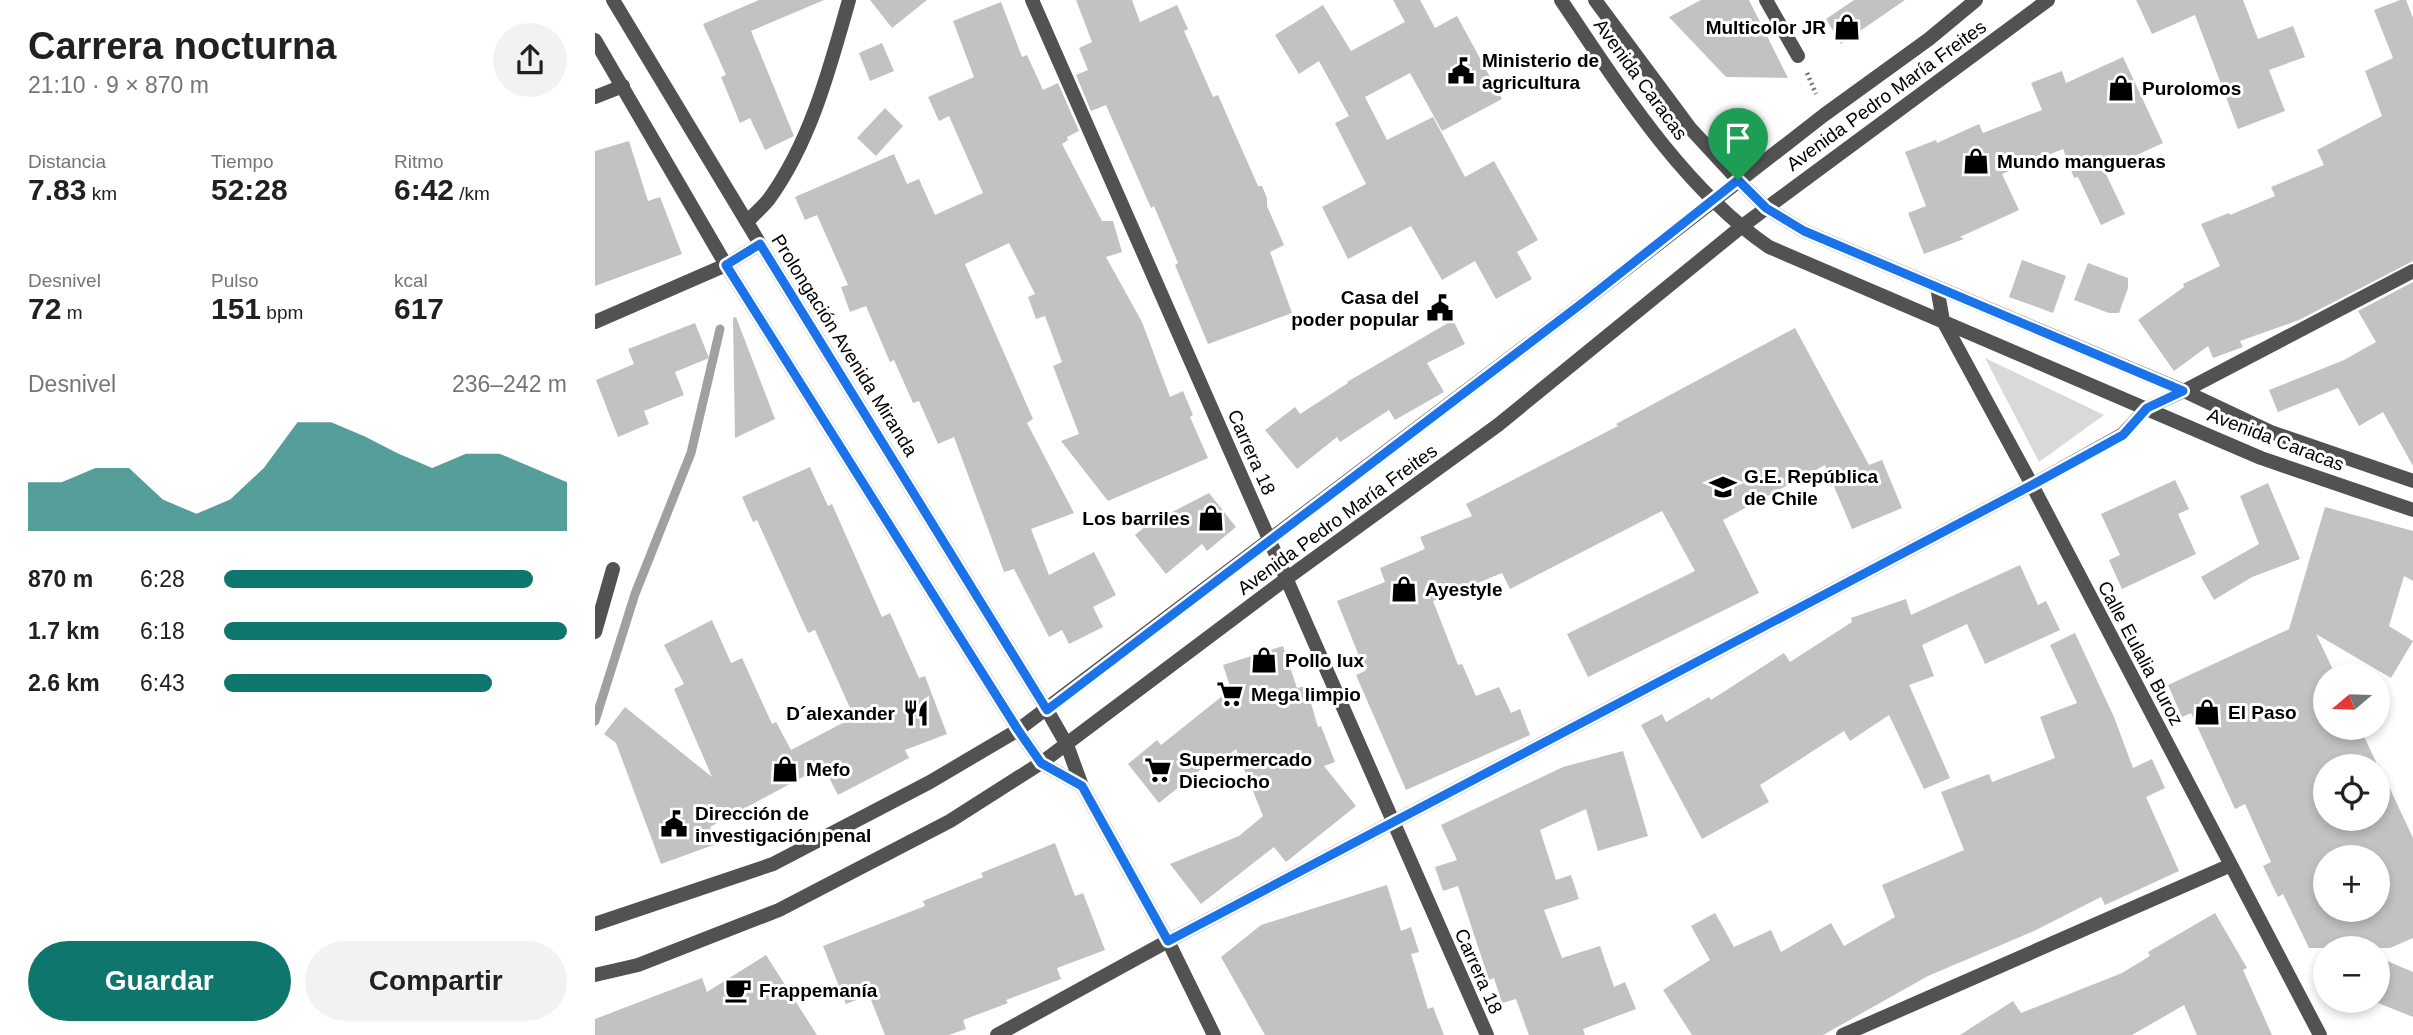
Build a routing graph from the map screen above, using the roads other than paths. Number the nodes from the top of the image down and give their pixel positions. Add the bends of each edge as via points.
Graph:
1 (613, 0) edge
2 (849, 0) edge
3 (1032, 0) edge
4 (1561, 0) edge
5 (1595, 0) edge
6 (1766, 0) edge
7 (1976, 0) edge
8 (2047, 0) edge
9 (595, 40) edge
10 (1798, 56) road end
11 (623, 86) junction
12 (595, 97) edge
13 (1738, 180) junction
14 (1713, 200) junction
15 (1766, 208) junction
16 (747, 222) junction
17 (1741, 227) junction
18 (760, 244) junction
19 (726, 265) junction
20 (2413, 271) edge
21 (1937, 287) junction
22 (595, 321) edge
23 (1943, 321) junction
24 (2183, 391) junction
25 (2147, 408) junction
26 (2413, 481) edge
27 (2032, 485) junction
28 (2413, 510) edge
29 (1270, 541) junction
30 (613, 569) dead end
31 (1286, 579) junction
32 (595, 632) edge
33 (1047, 710) junction
34 (1018, 730) junction
35 (1067, 745) junction
36 (1041, 763) junction
37 (1082, 786) junction
38 (1393, 823) junction
39 (2231, 865) junction
40 (595, 924) edge
41 (1168, 941) junction
42 (595, 975) edge
43 (997, 1035) edge
44 (1214, 1035) edge
45 (1487, 1035) edge
46 (1843, 1035) edge
47 (2320, 1035) edge

1 - 16 street, Prolongación Avenida Miranda
2 - 16 street via 799,149 768,201
3 - 29 street, Carrera 18
4 - 14 street, Avenida Caracas via 1619,85
5 - 13 street, Avenida Caracas via 1691,128
6 - 10 street
7 - 13 street, Avenida Pedro María Freites
8 - 15 street, Avenida Pedro María Freites
9 - 11 street
11 - 12 street
11 - 19 street
13 - 14 street, Avenida Pedro María Freites
13 - 15 street, Avenida Caracas
14 - 17 street, Avenida Caracas
14 - 29 street, Avenida Pedro María Freites
15 - 17 street, Avenida Pedro María Freites
15 - 21 street, Avenida Caracas via 1804,231
16 - 18 street, Prolongación Avenida Miranda
17 - 23 street, Avenida Caracas via 1780,252
17 - 31 street, Avenida Pedro María Freites via 1498,425
18 - 19 street
18 - 33 street, Prolongación Avenida Miranda
19 - 22 street
19 - 34 street
20 - 24 street
21 - 23 street, Calle Eulalia Buroz
21 - 24 street, Avenida Caracas
23 - 25 street, Avenida Caracas
23 - 27 street, Calle Eulalia Buroz
24 - 25 street
24 - 26 street, Avenida Caracas via 2271,432
25 - 27 street via 2123,435
25 - 28 street, Avenida Caracas via 2261,458
27 - 38 street
27 - 39 street, Calle Eulalia Buroz
29 - 31 street, Carrera 18
29 - 33 street, Avenida Pedro María Freites
30 - 32 street
31 - 35 street, Avenida Pedro María Freites
31 - 38 street, Carrera 18
33 - 34 street, Avenida Pedro María Freites
33 - 35 street, Prolongación Avenida Miranda
34 - 36 street
34 - 40 street, Avenida Pedro María Freites via 773,864
35 - 36 street, Avenida Pedro María Freites
35 - 37 street, Prolongación Avenida Miranda
36 - 37 street
36 - 42 street, Avenida Pedro María Freites via 950,821 779,910 638,965
37 - 41 street, Prolongación Avenida Miranda
38 - 41 street
38 - 45 street, Carrera 18
39 - 46 street
39 - 47 street, Calle Eulalia Buroz
41 - 43 street
41 - 44 street, Prolongación Avenida Miranda

